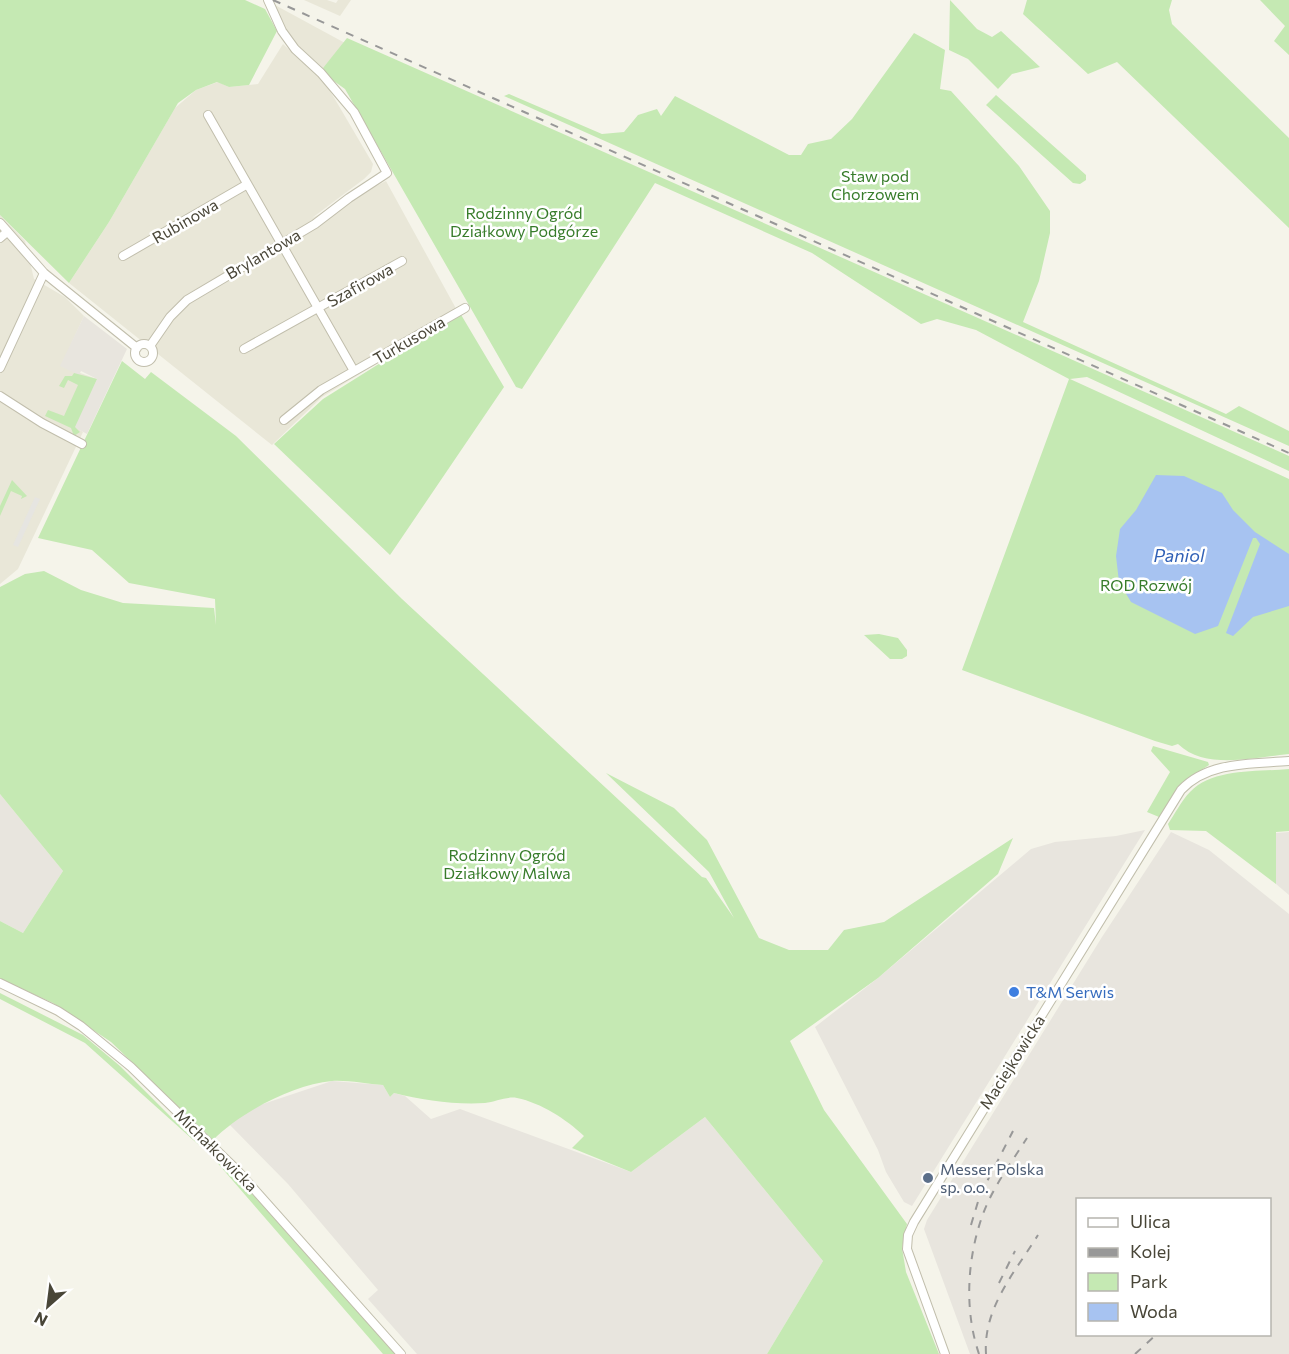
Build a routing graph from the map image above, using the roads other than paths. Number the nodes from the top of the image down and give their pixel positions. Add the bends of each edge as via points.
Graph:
1 (268, 0) edge
2 (207, 115) dead end
3 (246, 185) junction
4 (0, 223) edge
5 (7, 232) junction
6 (0, 238) edge
7 (280, 245) junction
8 (123, 256) dead end
9 (402, 261) dead end
10 (44, 273) junction
11 (318, 308) junction
12 (465, 308) dead end
13 (150, 346) junction
14 (137, 348) junction
15 (244, 349) dead end
16 (0, 368) edge
17 (354, 371) junction
18 (0, 396) edge
19 (284, 420) dead end
20 (82, 444) dead end
21 (1289, 761) edge
22 (0, 983) edge
23 (401, 1354) edge
24 (945, 1354) edge

1 - 7 street, Brylantowa via 282,32 295,49 354,112 387,173
2 - 3 street
3 - 7 street
3 - 8 street, Rubinowa
4 - 5 street
5 - 6 street
5 - 10 street
7 - 11 street, Szafirowa
7 - 13 street, Brylantowa via 186,300
9 - 11 street, Szafirowa
10 - 14 street
10 - 16 street
11 - 15 street, Szafirowa
11 - 17 street, Turkusowa
12 - 17 street, Turkusowa
13 - 14 street via 143,344
13 - 14 street via 152,355 145,362 136,357
17 - 19 street, Turkusowa via 321,390
18 - 20 street
21 - 24 street, Maciejkowicka via 1212,770 1194,778 1181,790 914,1222 907,1249
22 - 23 street, Michałkowicka via 66,1016 97,1036 131,1067 237,1170

